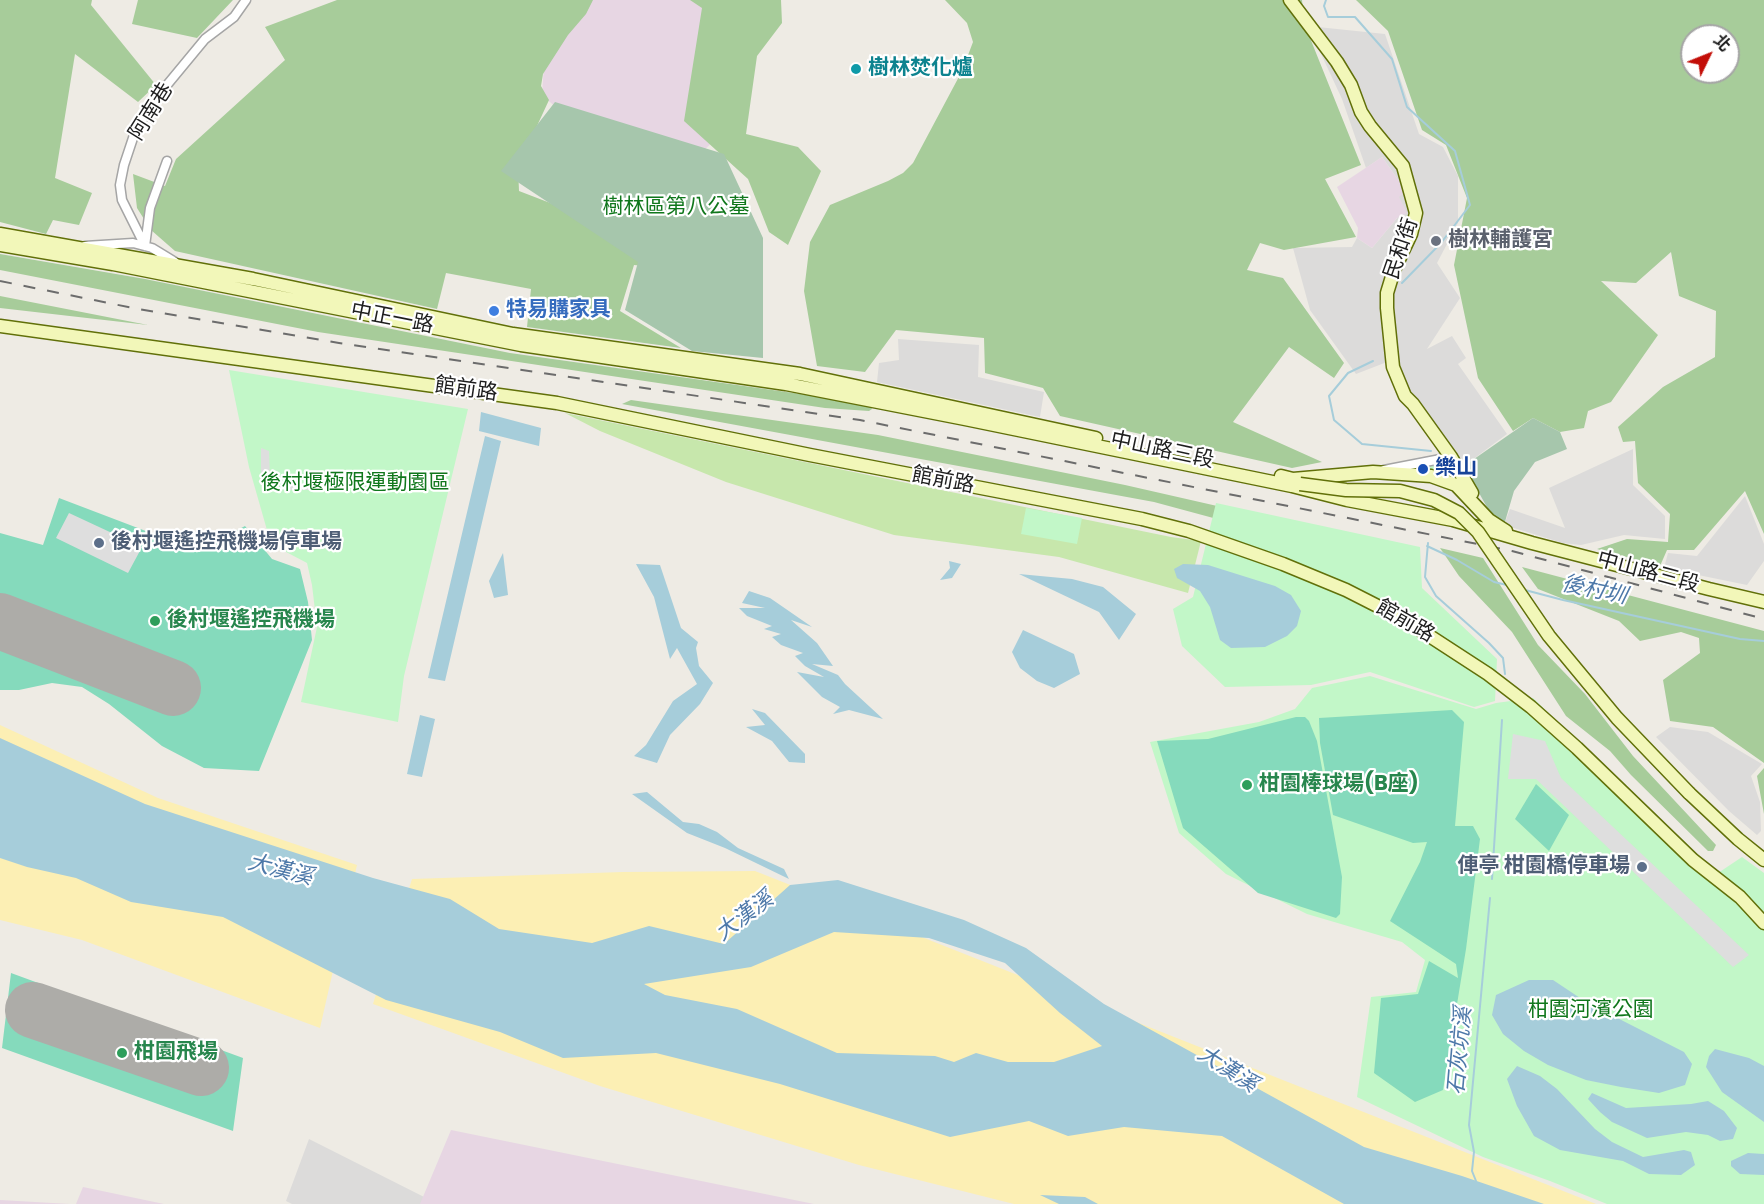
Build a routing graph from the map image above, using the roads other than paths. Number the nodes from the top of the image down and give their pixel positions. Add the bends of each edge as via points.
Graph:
1 (246, 0) edge
2 (1290, 0) edge
3 (167, 161) dead end
4 (0, 234) edge
5 (0, 245) edge
6 (144, 246) junction
7 (76, 253) junction
8 (179, 271) junction
9 (0, 326) edge
10 (774, 369) joint
11 (786, 384) joint
12 (1451, 457) junction
13 (1373, 471) junction
14 (1295, 483) junction
15 (1481, 510) junction
16 (1532, 543) junction
17 (1764, 602) edge
18 (1764, 859) edge
19 (1764, 923) edge

1 - 6 street, 阿南巷 via 234,17 205,39 136,129 120,184 122,200
2 - 12 main road, 民和街 via 1337,62 1351,85 1360,112 1403,166 1416,213 1387,293 1393,366 1405,396
3 - 6 street via 150,208
4 - 7 main road, 中正一路
5 - 7 main road, 中正一路
6 - 7 street via 99,244
6 - 8 street via 152,248
7 - 8 main road, 中正一路
8 - 10 main road, 中正一路 via 253,279 513,334
8 - 11 main road, 中正一路 via 521,345
9 - 19 main road, 館前路 via 557,403 1189,531 1346,590 1405,620 1488,674 1577,748
10 - 14 main road, 中山路三段
11 - 14 main road, 中山路三段
12 - 13 street
12 - 15 main road, 民和街
13 - 14 main road, 中山路三段
13 - 15 main road, 中山路三段 via 1443,479 1463,491
14 - 16 main road, 中山路三段 via 1347,500 1453,520
14 - 18 main road, bridge via 1346,490 1400,491 1434,500 1459,513 1478,532 1549,636 1617,718 1689,793
15 - 16 main road, 中山路三段 via 1496,526
16 - 17 main road, 中山路三段

